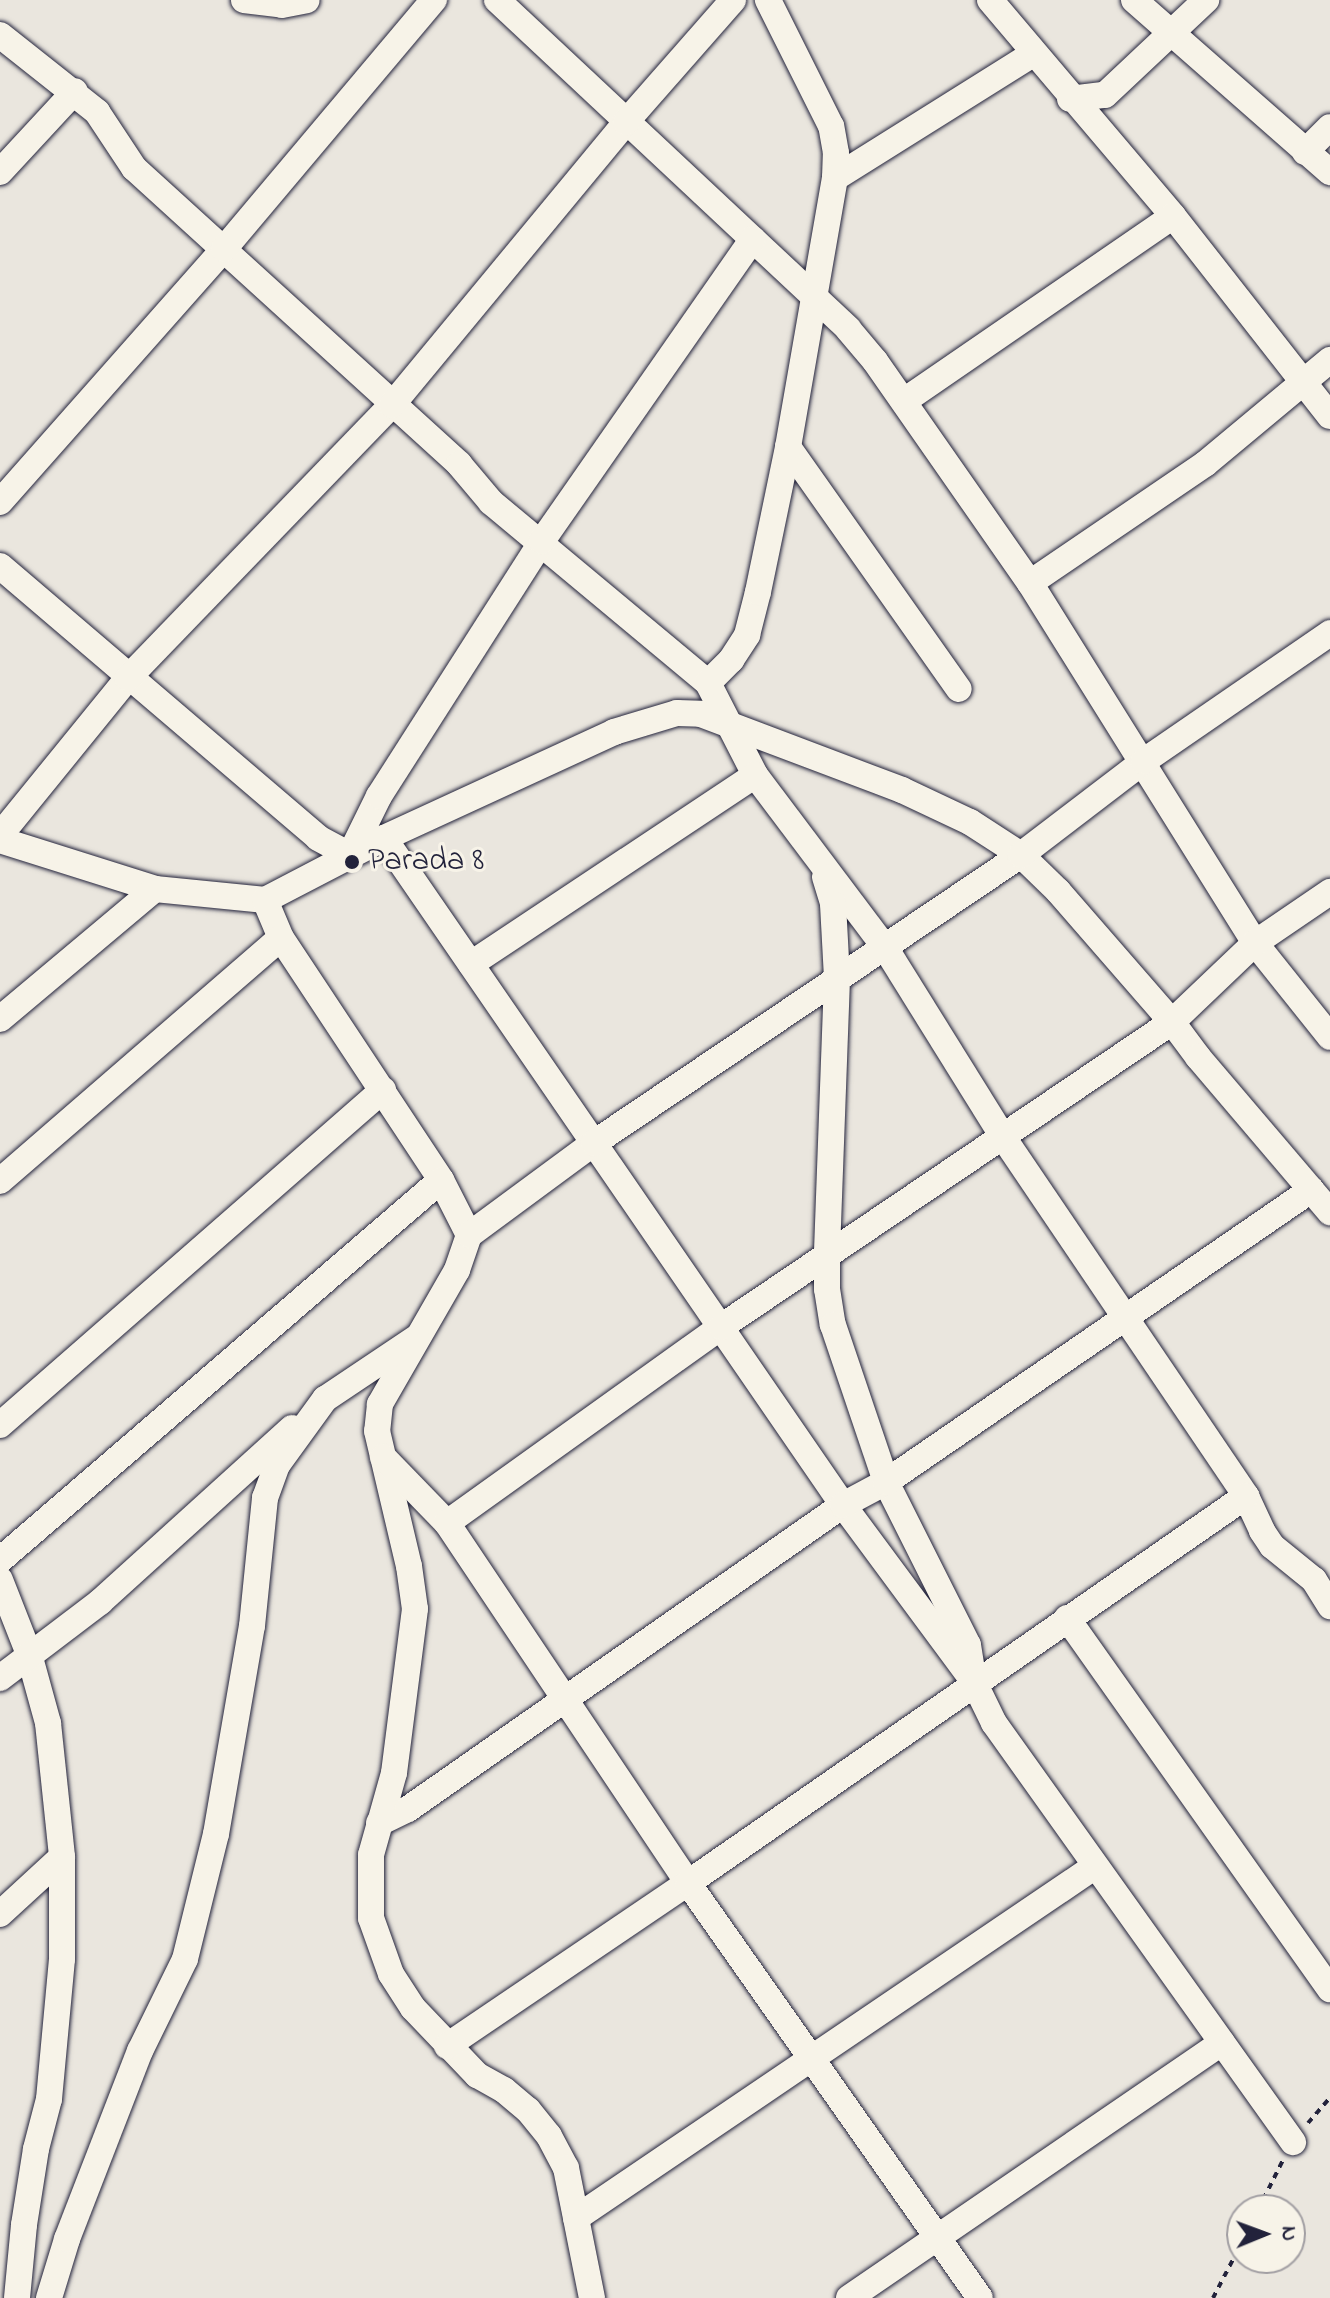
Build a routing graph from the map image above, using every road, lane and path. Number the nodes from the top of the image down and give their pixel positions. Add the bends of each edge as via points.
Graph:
1 (244, 0) edge
2 (307, 0) edge
3 (434, 0) edge
4 (497, 0) edge
5 (733, 0) edge
6 (768, 0) edge
7 (990, 0) edge
8 (1134, 0) edge
9 (1206, 0) edge
10 (1172, 33) junction
11 (0, 35) edge
12 (1033, 54) junction
13 (75, 91) junction
14 (1070, 99) junction
15 (626, 122) junction
16 (1330, 127) edge
17 (1305, 152) junction
18 (0, 172) edge
19 (1330, 172) edge
20 (835, 178) junction
21 (1173, 216) junction
22 (753, 239) junction
23 (224, 249) junction
24 (816, 299) junction
25 (1330, 360) edge
26 (1306, 382) junction
27 (904, 401) junction
28 (392, 405) junction
29 (1330, 416) edge
30 (788, 447) junction
31 (0, 502) edge
32 (542, 541) junction
33 (0, 566) edge
34 (1030, 583) junction
35 (1330, 633) edge
36 (128, 678) junction
37 (708, 683) junction
38 (959, 689) dead end
39 (725, 721) junction
40 (1144, 761) junction
41 (755, 775) junction
42 (3, 826) edge
43 (384, 838) junction
44 (350, 855) junction
45 (1021, 855) junction
46 (823, 870) junction
47 (155, 889) junction
48 (1330, 892) edge
49 (265, 900) junction
50 (281, 938) junction
51 (1255, 943) junction
52 (886, 949) junction
53 (471, 964) junction
54 (837, 979) junction
55 (0, 1019) edge
56 (1172, 1022) junction
57 (1330, 1037) edge
58 (383, 1090) junction
59 (1003, 1137) junction
60 (594, 1143) junction
61 (441, 1180) junction
62 (0, 1181) edge
63 (1311, 1190) junction
64 (1330, 1212) edge
65 (469, 1235) junction
66 (827, 1257) junction
67 (1122, 1318) junction
68 (721, 1327) junction
69 (417, 1337) junction
70 (325, 1399) junction
71 (0, 1425) edge
72 (382, 1457) junction
73 (886, 1482) junction
74 (1246, 1496) junction
75 (843, 1505) junction
76 (447, 1523) junction
77 (0, 1560) edge
78 (0, 1580) edge
79 (1330, 1606) edge
80 (1067, 1618) junction
81 (29, 1654) junction
82 (0, 1678) edge
83 (974, 1682) junction
84 (563, 1700) junction
85 (379, 1823) junction
86 (62, 1857) junction
87 (1094, 1867) junction
88 (688, 1883) junction
89 (0, 1914) edge
90 (1330, 1989) edge
91 (1222, 2043) junction
92 (447, 2046) junction
93 (810, 2060) junction
94 (1293, 2142) dead end
95 (576, 2218) junction
96 (936, 2237) junction
97 (1226, 2273) edge
98 (17, 2298) edge
99 (49, 2298) edge
100 (592, 2298) edge
101 (849, 2298) edge
102 (980, 2298) edge
103 (1213, 2298) edge

1 - 2 street via 282,5
3 - 23 street
4 - 15 street
5 - 15 street
6 - 20 street via 831,126
7 - 12 street
8 - 10 street
9 - 10 street
10 - 14 street via 1105,95
10 - 17 street
11 - 13 street
12 - 14 street
12 - 20 street
13 - 18 street
13 - 23 street via 97,112 134,168
14 - 21 street
15 - 22 street
15 - 28 street
16 - 17 street
17 - 19 street
20 - 24 street
21 - 26 street
21 - 27 street
22 - 24 street
22 - 32 street
23 - 28 street
23 - 31 street
24 - 27 street via 848,329
24 - 30 street
25 - 26 street
26 - 29 street
26 - 34 street via 1205,464
27 - 34 street
28 - 32 street via 459,464 491,502
28 - 36 street
30 - 37 street via 747,635
30 - 38 street
32 - 37 street
32 - 44 street via 379,796
33 - 36 street
34 - 40 street
35 - 40 street
36 - 42 street
36 - 44 street via 318,838
37 - 39 street
39 - 41 street
39 - 43 street via 677,713 614,732
39 - 45 street via 902,790 970,822
40 - 45 street
40 - 51 street
41 - 46 street
41 - 53 street
42 - 47 street via 56,860
43 - 44 street
43 - 53 street
44 - 49 street
45 - 52 street
45 - 56 street
46 - 52 street
46 - 54 street via 833,904
47 - 49 street
47 - 55 street
48 - 51 street
49 - 50 street
50 - 58 street
50 - 62 street
51 - 56 street
51 - 57 street
52 - 54 street
52 - 59 street
53 - 60 street
54 - 60 street
54 - 66 street
56 - 59 street
56 - 63 street
58 - 61 street
58 - 71 street
59 - 66 street
59 - 67 street
60 - 65 street
60 - 68 street
61 - 65 street
61 - 77 street
63 - 64 street
63 - 67 street
65 - 69 street via 457,1270
66 - 68 street
66 - 73 street via 833,1325
67 - 73 street
67 - 74 street
68 - 75 street
68 - 76 street
69 - 70 street
69 - 72 street via 380,1404 377,1431
70 - 81 street via 100,1602
70 - 99 street via 277,1465 265,1498 252,1626 216,1834 185,1959 134,2065
72 - 76 street
72 - 85 street via 415,1609 394,1773
73 - 75 street
73 - 83 street via 968,1645
74 - 79 street via 1272,1546 1314,1580
74 - 80 street
75 - 83 street
75 - 84 street
76 - 84 street
78 - 81 street
80 - 83 street
80 - 90 street
81 - 82 street
81 - 86 street via 48,1723
83 - 87 street via 994,1723
83 - 88 street
84 - 85 street via 408,1809
84 - 88 street
85 - 92 street via 369,1891 378,1942 413,2008
86 - 89 street
86 - 98 street via 62,1959 49,2099 36,2149
87 - 91 street
87 - 93 street
88 - 92 street
88 - 93 street
91 - 94 street
91 - 96 street
92 - 95 street via 477,2075 528,2110 549,2136 566,2168
93 - 95 street
93 - 96 street
95 - 100 street
96 - 101 street
96 - 102 street
97 - 103 path

